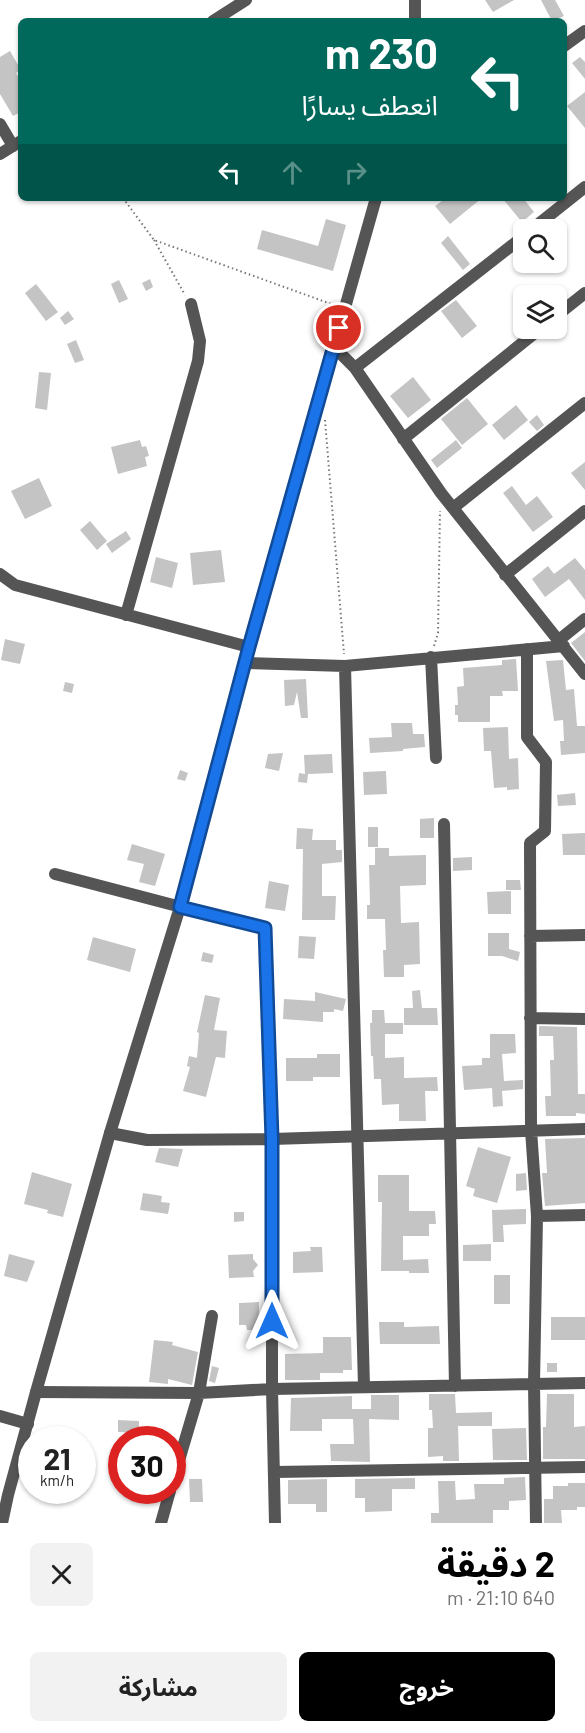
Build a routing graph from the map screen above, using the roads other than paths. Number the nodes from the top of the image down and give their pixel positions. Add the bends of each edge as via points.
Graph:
1 (246, 0) edge
2 (415, 0) edge
3 (218, 18) edge
4 (415, 18) edge
5 (585, 31) edge
6 (567, 44) edge
7 (0, 124) edge
8 (17, 143) edge
9 (0, 154) edge
10 (585, 187) edge
11 (375, 201) edge
12 (545, 219) edge
13 (513, 245) edge
14 (585, 293) edge
15 (190, 304) road end
16 (567, 307) edge
17 (527, 339) edge
18 (334, 347) junction
19 (355, 368) junction
20 (585, 403) edge
21 (403, 439) junction
22 (453, 508) junction
23 (585, 511) edge
24 (0, 574) edge
25 (506, 575) junction
26 (126, 615) junction
27 (585, 619) edge
28 (561, 643) junction
29 (249, 647) junction
30 (527, 650) junction
31 (431, 657) junction
32 (245, 663) junction
33 (345, 666) junction
34 (585, 674) edge
35 (435, 758) dead end
36 (444, 824) dead end
37 (55, 874) dead end
38 (180, 907) junction
39 (585, 935) edge
40 (530, 936) junction
41 (530, 1018) junction
42 (585, 1019) edge
43 (585, 1129) edge
44 (531, 1130) junction
45 (110, 1133) junction
46 (450, 1134) junction
47 (358, 1137) junction
48 (272, 1139) junction
49 (585, 1215) edge
50 (537, 1216) junction
51 (212, 1316) dead end
52 (585, 1383) edge
53 (534, 1384) junction
54 (455, 1386) junction
55 (364, 1387) junction
56 (272, 1389) junction
57 (36, 1392) junction
58 (199, 1393) junction
59 (0, 1416) edge
60 (28, 1424) junction
61 (186, 1437) edge
62 (585, 1467) edge
63 (535, 1468) junction
64 (275, 1472) junction
65 (166, 1504) edge
66 (2, 1523) edge
67 (161, 1523) edge
68 (275, 1523) edge
69 (536, 1523) edge

1 - 3 street
2 - 4 street
5 - 6 street
7 - 8 street
8 - 9 street
10 - 12 street
11 - 18 street
13 - 19 street
14 - 16 street
15 - 26 street via 200,341 198,361
17 - 21 street
18 - 19 street
18 - 29 street
19 - 21 street
20 - 22 street
21 - 22 street
22 - 25 street
23 - 25 street
24 - 26 street via 15,585
25 - 28 street
26 - 29 street
27 - 28 street
28 - 30 street
28 - 34 street
29 - 32 street
30 - 31 street
30 - 40 street via 527,736 546,762 545,831 530,843
31 - 33 street
31 - 35 street
32 - 33 street
32 - 38 street
33 - 47 street
36 - 46 street
37 - 38 street
38 - 45 street
38 - 48 street via 265,928
39 - 40 street
40 - 41 street
41 - 42 street
41 - 44 street
43 - 44 street
44 - 46 street
44 - 50 street
45 - 48 street via 147,1140
45 - 57 street
46 - 47 street
46 - 54 street
47 - 48 street
47 - 55 street
48 - 56 street
49 - 50 street
50 - 53 street
51 - 58 street
52 - 53 street
53 - 54 street
53 - 63 street
54 - 55 street
55 - 56 street
56 - 58 street
56 - 64 street
57 - 58 street
57 - 60 street
58 - 61 street
59 - 60 street
60 - 66 street
62 - 63 street
63 - 64 street
63 - 69 street
64 - 68 street
65 - 67 street

